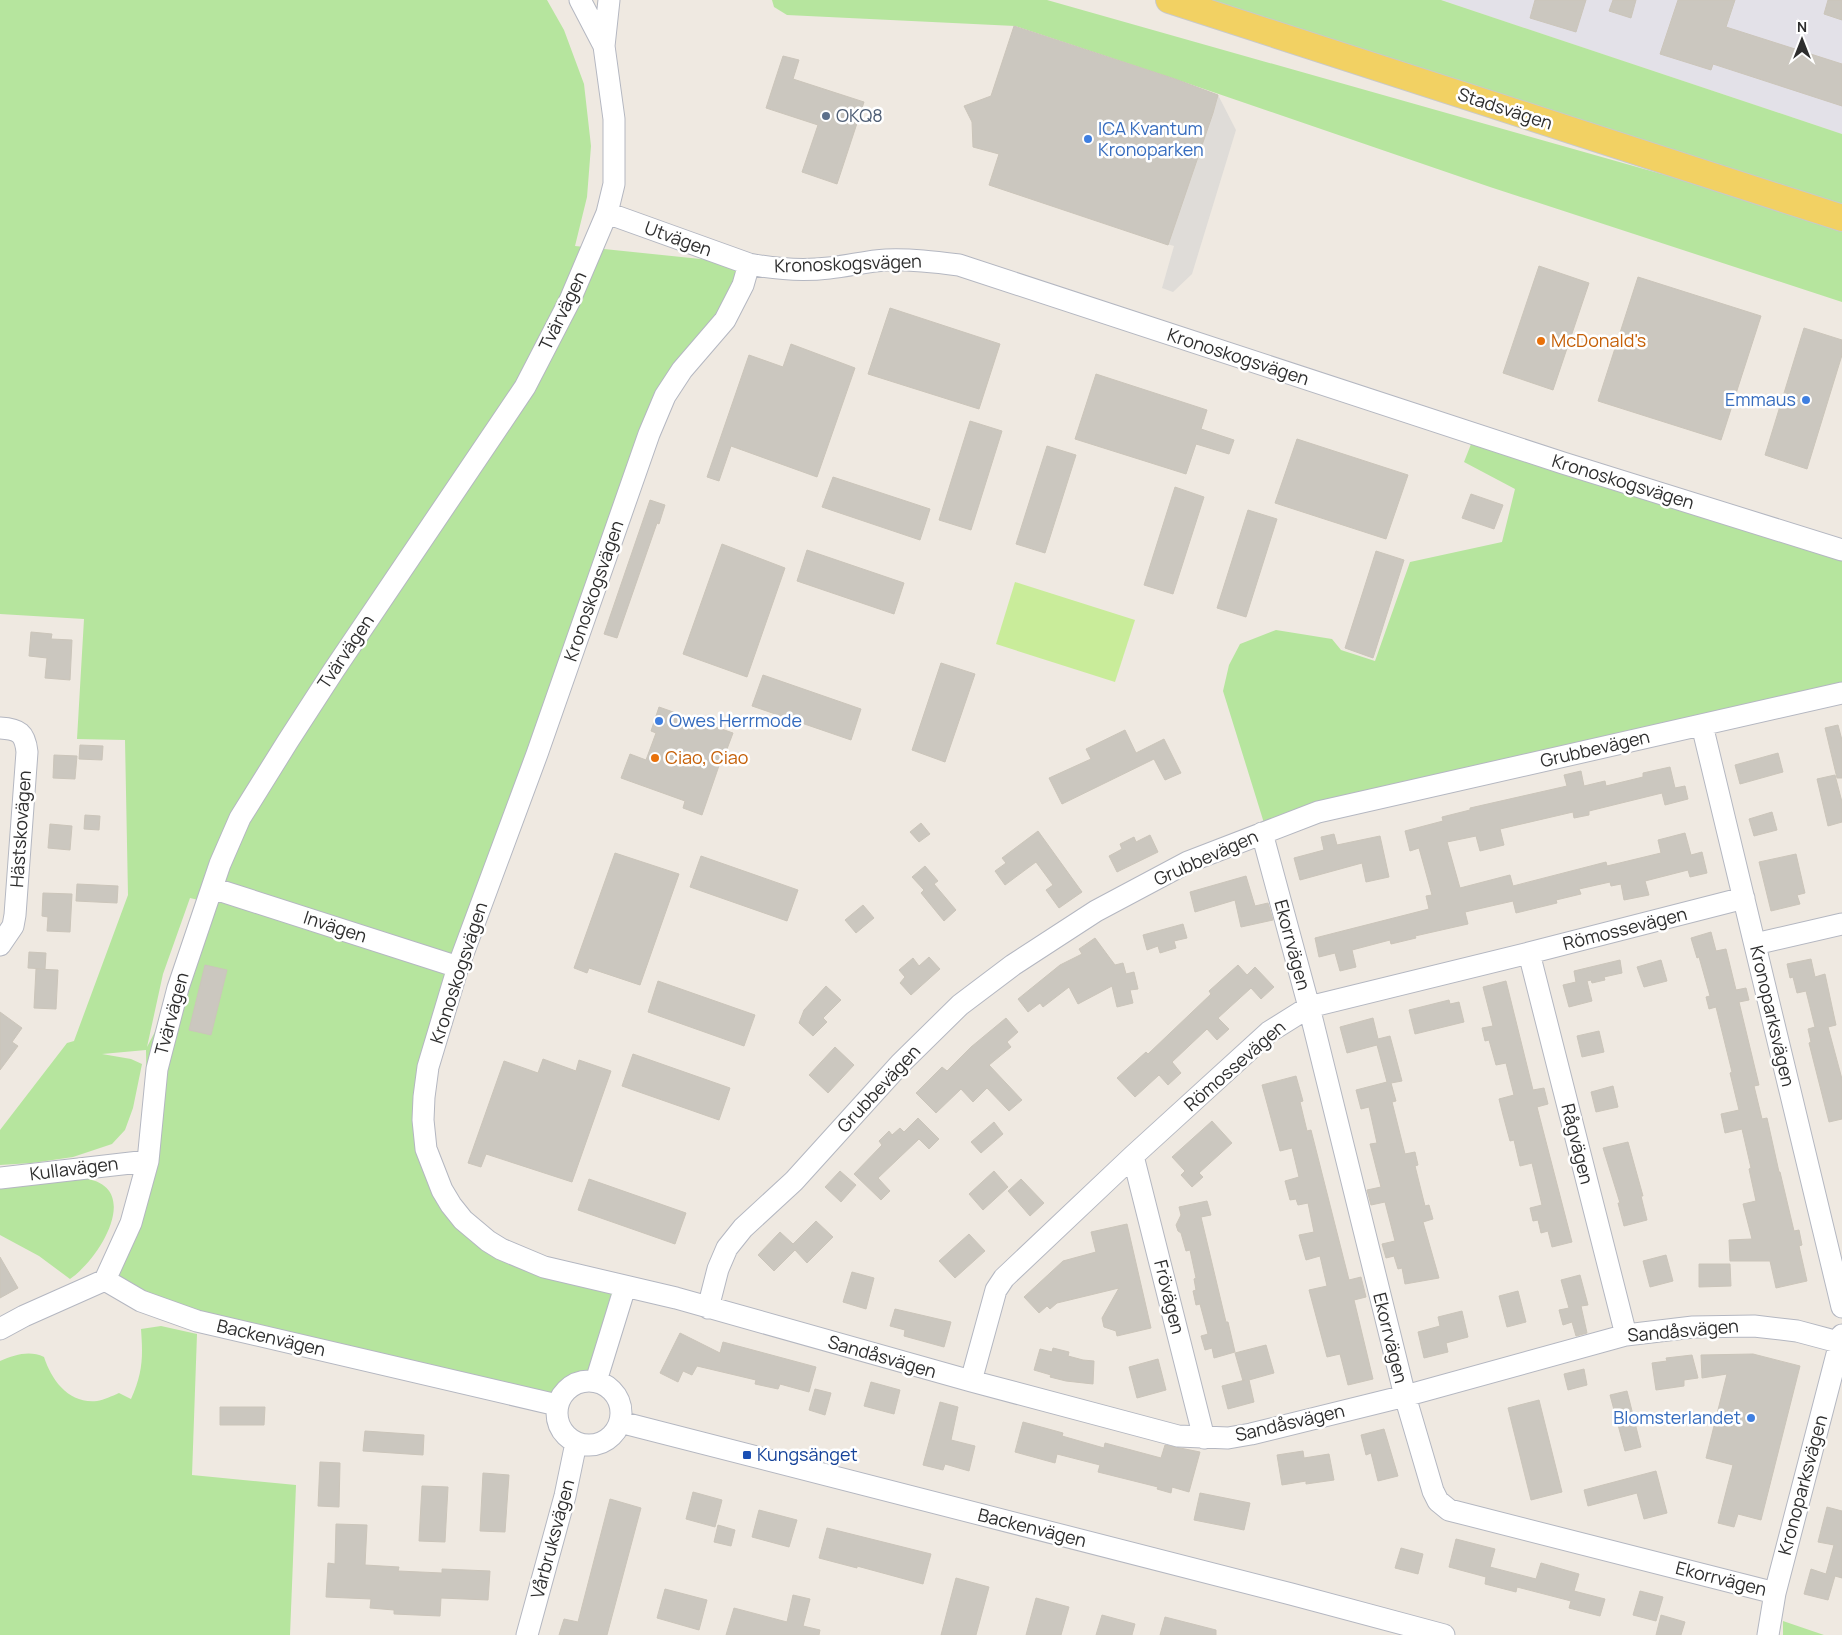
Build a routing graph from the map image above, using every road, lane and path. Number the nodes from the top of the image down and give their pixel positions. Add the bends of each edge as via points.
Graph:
1 (580, 0) edge
2 (609, 0) edge
3 (1169, 0) edge
4 (604, 46) junction
5 (607, 213) junction
6 (1842, 218) edge
7 (749, 264) junction
8 (1842, 550) edge
9 (1842, 693) edge
10 (1702, 724) junction
11 (0, 728) edge
12 (1262, 833) junction
13 (212, 888) junction
14 (1744, 898) junction
15 (1842, 924) edge
16 (1755, 944) junction
17 (0, 945) edge
18 (1529, 953) junction
19 (458, 966) junction
20 (1308, 1007) junction
21 (1133, 1156) junction
22 (148, 1161) junction
23 (0, 1178) edge
24 (105, 1280) junction
25 (624, 1287) junction
26 (1842, 1307) edge
27 (708, 1308) junction
28 (0, 1329) edge
29 (1626, 1335) junction
30 (1841, 1340) edge
31 (596, 1381) junction
32 (970, 1382) junction
33 (1405, 1396) junction
34 (557, 1405) junction
35 (620, 1422) junction
36 (1204, 1438) junction
37 (576, 1443) junction
38 (1775, 1593) junction
39 (527, 1635) edge
40 (1444, 1635) edge
41 (1768, 1635) edge

1 - 4 street, Tvärvägen
2 - 4 street, Tvärvägen
3 - 6 main road, Stadsvägen
4 - 5 street, Tvärvägen via 614,119 614,184
5 - 7 street, Utvägen
5 - 13 street, Tvärvägen via 570,300 525,387 288,740 240,818
7 - 8 street, Kronoskogsvägen via 773,268 828,268 889,260 959,265 1563,463
7 - 19 street, Kronoskogsvägen via 725,320 682,370 665,396 649,434 537,754
9 - 10 street, Grubbevägen
10 - 12 street, Grubbevägen via 1318,812
10 - 14 street, Kronoparksvägen
11 - 17 street, Hästskovägen via 17,731 24,736 27,752 15,915 13,926
12 - 20 street, Ekorrvägen
12 - 27 street, Grubbevägen via 1188,862 1096,911 1013,965 960,1005 900,1064 794,1181 743,1228 727,1248
13 - 19 street, Invägen
13 - 22 street, Tvärvägen via 178,988 157,1069
14 - 16 street, Kronoparksvägen
14 - 18 street, Römossevägen
15 - 16 street
16 - 26 street, Kronoparksvägen
18 - 20 street, Römossevägen
18 - 29 street, Rågvägen
19 - 25 street, Kronoskogsvägen via 428,1067 424,1097 426,1149 442,1190 463,1220 502,1248 544,1267
20 - 21 street, Römossevägen via 1269,1032
20 - 33 street, Ekorrvägen
21 - 32 street, Römossevägen via 1000,1283
21 - 36 street, Frövägen
22 - 23 street, Kullavägen
22 - 24 street, Tvärvägen via 131,1223
24 - 28 street
24 - 34 street, Backenvägen via 141,1301 197,1321
25 - 27 street, Sandåsvägen
25 - 31 street
27 - 32 street, Sandåsvägen
29 - 30 street, Sandåsvägen via 1693,1327 1754,1326
29 - 33 street, Sandåsvägen
30 - 38 street, Kronoparksvägen
31 - 34 street via 582,1381 569,1387
31 - 35 street via 617,1396
32 - 36 street, Sandåsvägen via 1178,1436
33 - 36 street, Sandåsvägen via 1251,1434
33 - 38 street, Ekorrvägen via 1433,1491 1449,1510
34 - 37 street via 559,1428
35 - 37 street via 614,1434 603,1443 590,1446
35 - 40 street, Backenvägen
37 - 39 street, Vårbruksvägen
38 - 41 street, Kronoparksvägen

